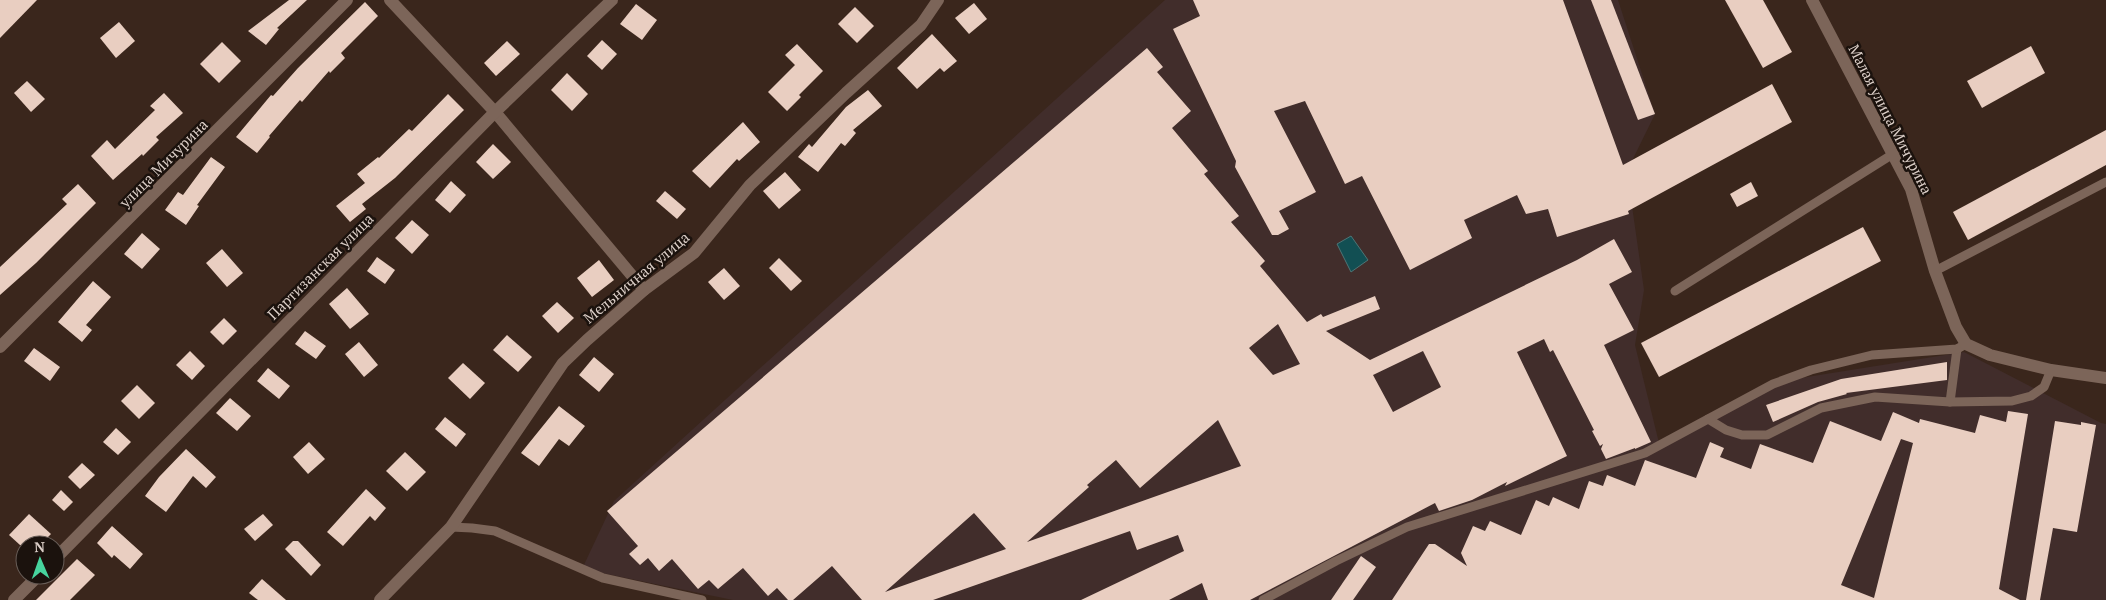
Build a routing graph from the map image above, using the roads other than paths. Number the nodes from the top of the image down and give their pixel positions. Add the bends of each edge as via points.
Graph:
1 (348, 0) edge
2 (390, 0) edge
3 (612, 0) edge
4 (938, 0) edge
5 (1812, 0) edge
6 (495, 112) junction
7 (1893, 154) junction
8 (2106, 182) edge
9 (1935, 271) junction
10 (644, 290) junction
11 (1675, 291) dead end
12 (1962, 346) junction
13 (0, 347) edge
14 (2051, 370) junction
15 (2106, 378) edge
16 (1950, 402) junction
17 (1708, 419) junction
18 (451, 528) junction
19 (65, 549) edge
20 (29, 585) edge
21 (14, 600) edge
22 (380, 600) edge
23 (702, 600) edge
24 (1263, 600) edge

1 - 13 street, улица Мичурина
2 - 6 street
3 - 6 street, Партизанская улица
4 - 10 street, Мельничная улица via 921,25 750,185 694,253
5 - 7 street, Малая улица Мичурина
6 - 10 street
6 - 19 street, Партизанская улица
7 - 9 street, Малая улица Мичурина via 1911,189
7 - 11 lane
8 - 9 lane
9 - 12 street, Малая улица Мичурина
10 - 18 street, Мельничная улица via 563,363
12 - 14 street
12 - 16 lane
12 - 17 lane via 1872,355 1811,370 1773,384
14 - 15 street
14 - 16 lane via 2044,387 2032,396 2012,401
16 - 17 lane via 1875,397 1821,408 1767,436 1742,436
17 - 24 lane via 1645,453 1407,527
18 - 22 street, Мельничная улица
18 - 23 lane via 495,531 603,578
20 - 21 street

